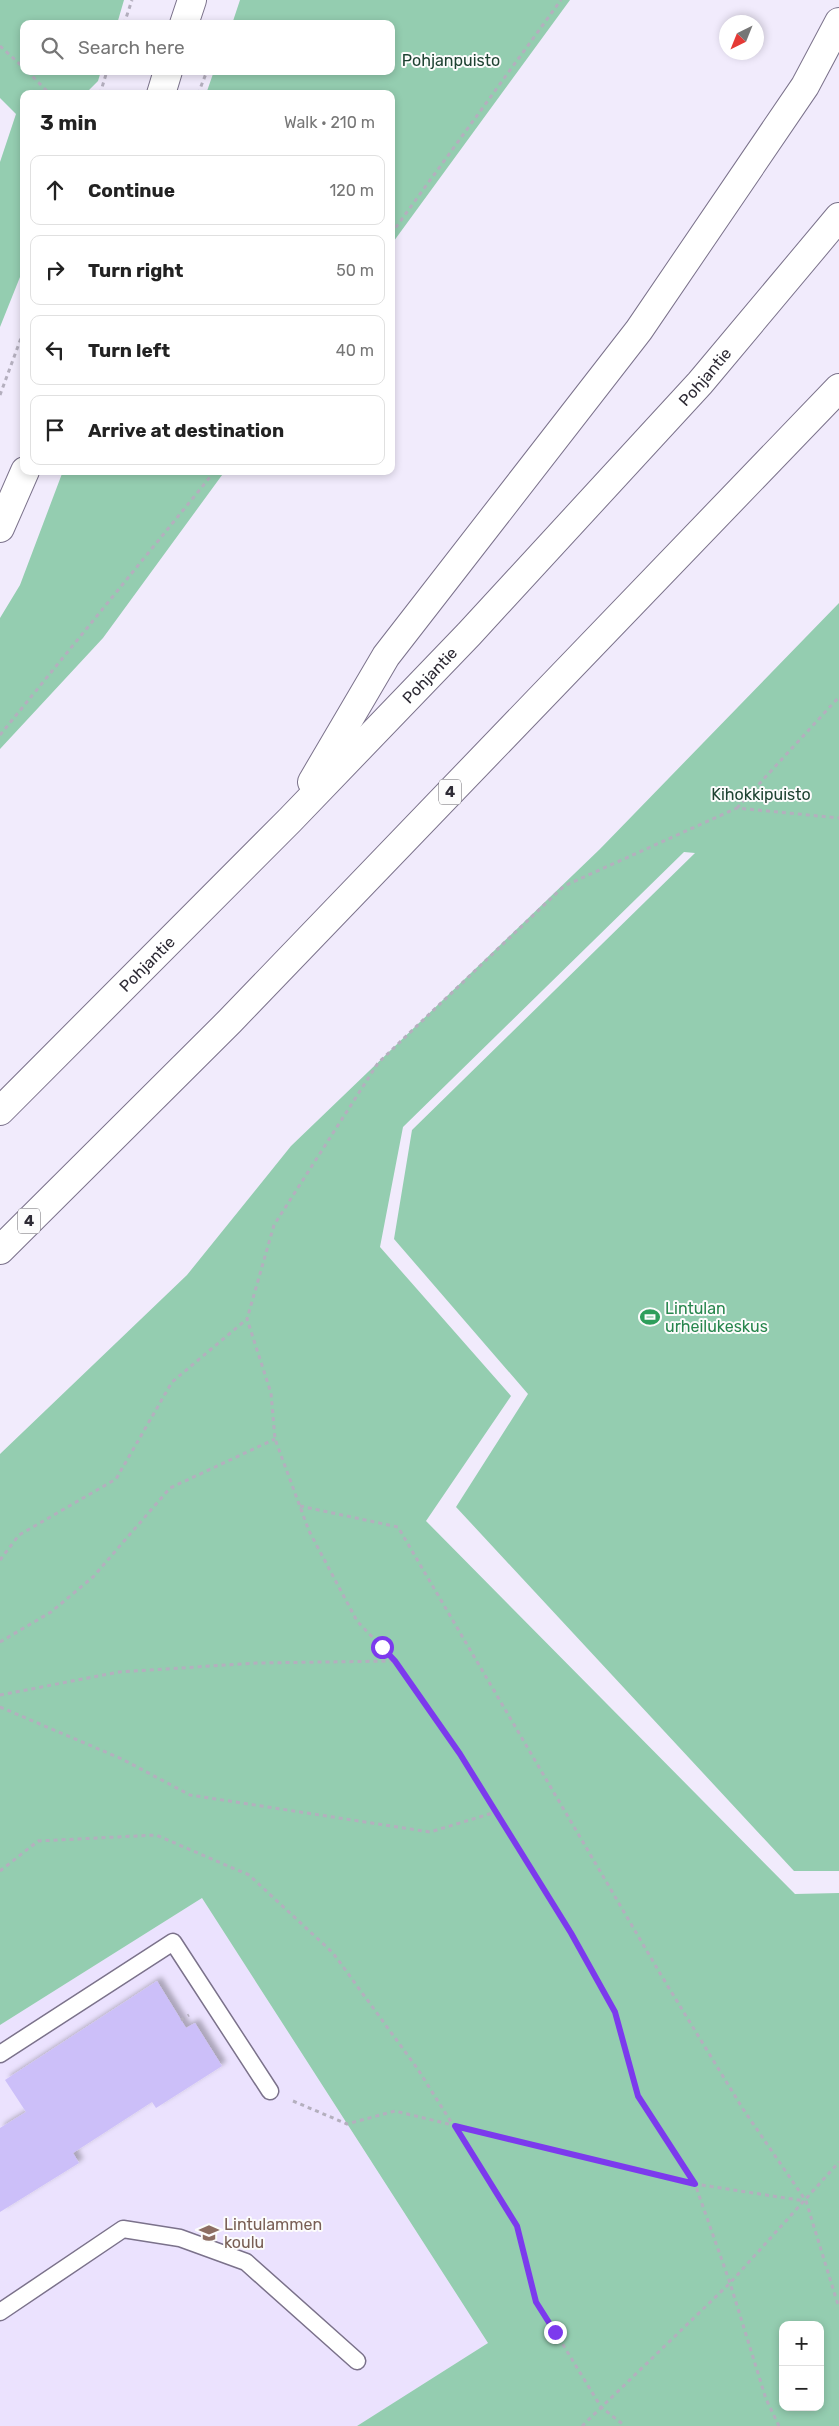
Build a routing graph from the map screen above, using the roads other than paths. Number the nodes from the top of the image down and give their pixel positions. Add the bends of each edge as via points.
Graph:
1 (192, 0) edge
2 (185, 20) edge
3 (839, 22) edge
4 (167, 75) edge
5 (162, 90) edge
6 (839, 217) edge
7 (839, 388) edge
8 (23, 475) edge
9 (0, 528) edge
10 (290, 820) junction
11 (0, 1111) edge
12 (0, 1250) edge
13 (0, 2054) edge
14 (270, 2091) road end
15 (0, 2312) edge
16 (357, 2361) dead end

1 - 2 main road
3 - 10 main road via 805,86 639,330 386,656
4 - 5 main road
6 - 10 main road, Pohjantie via 700,383 468,634
7 - 12 main road, 4 via 230,1021
8 - 9 main road
10 - 11 main road, Pohjantie
13 - 14 lane via 173,1942
15 - 16 lane via 123,2229 180,2238 246,2262

